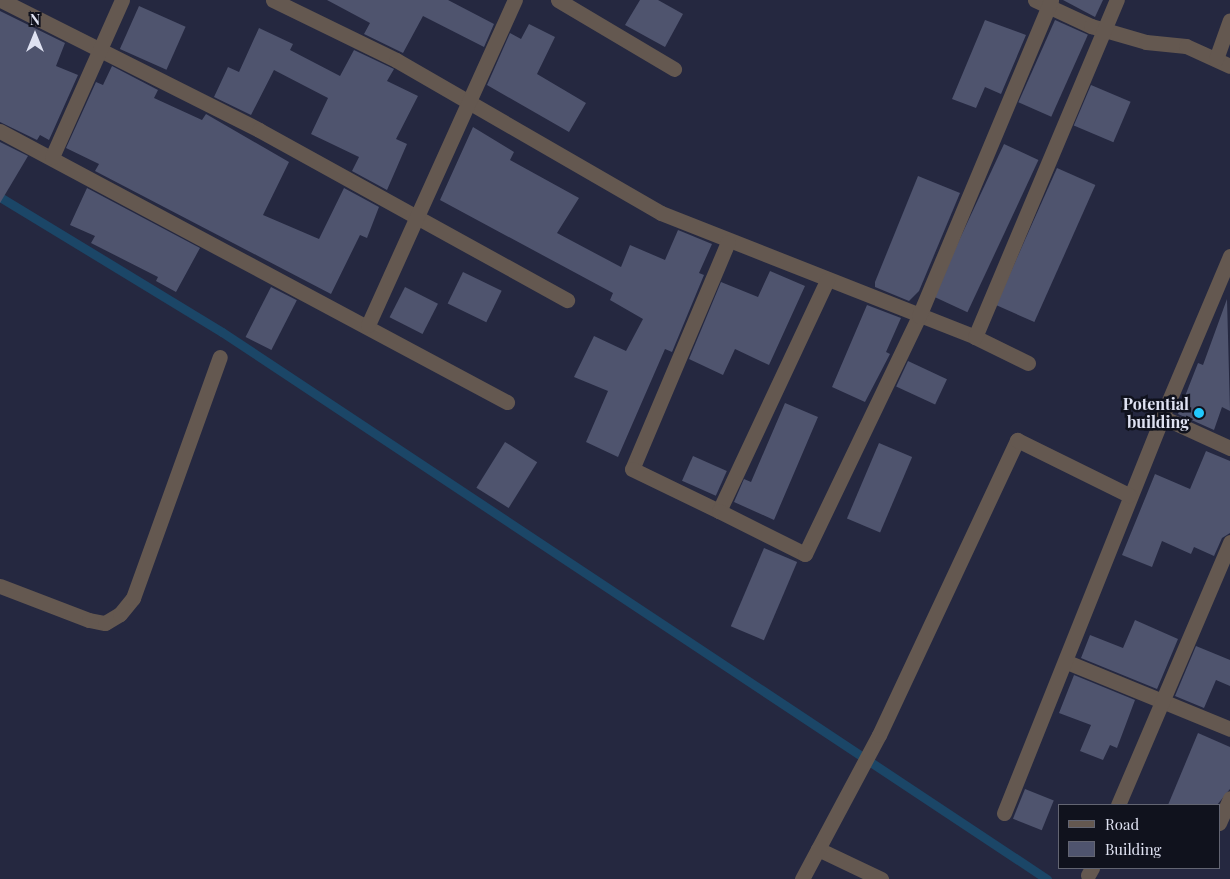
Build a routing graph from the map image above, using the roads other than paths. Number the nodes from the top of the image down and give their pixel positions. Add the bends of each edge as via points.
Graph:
1 (1, 0) edge
2 (122, 0) edge
3 (273, 0) edge
4 (515, 0) edge
5 (558, 0) edge
6 (1117, 0) edge
7 (1045, 2) edge
8 (1230, 20) edge
9 (1103, 30) junction
10 (100, 50) junction
11 (1216, 59) junction
12 (1230, 66) edge
13 (674, 69) dead end
14 (470, 102) junction
15 (0, 131) edge
16 (52, 157) junction
17 (420, 215) junction
18 (728, 242) junction
19 (1230, 256) edge
20 (827, 280) junction
21 (567, 300) dead end
22 (919, 316) junction
23 (368, 325) junction
24 (975, 337) junction
25 (220, 357) dead end
26 (1028, 363) dead end
27 (507, 402) dead end
28 (1162, 417) junction
29 (1230, 448) edge
30 (1129, 494) junction
31 (720, 511) junction
32 (1230, 542) edge
33 (0, 586) edge
34 (1067, 662) junction
35 (1163, 699) junction
36 (1230, 729) edge
37 (1230, 798) edge
38 (1118, 804) edge
39 (1004, 813) dead end
40 (1220, 820) edge
41 (818, 849) junction
42 (802, 879) edge
43 (881, 879) edge

1 - 10 street
2 - 10 street
3 - 14 street
4 - 14 street
5 - 13 street
6 - 9 street
7 - 9 street
7 - 22 street
8 - 11 street
9 - 11 street via 1146,42 1186,46
9 - 24 street
10 - 16 street
10 - 17 street
11 - 12 street
14 - 17 street
14 - 18 street via 661,213
15 - 16 street
16 - 23 street via 315,301
17 - 21 street
17 - 23 street
18 - 20 street
18 - 31 street via 632,469
19 - 28 street
20 - 22 street
20 - 31 street
22 - 24 street
22 - 31 street via 805,554
23 - 27 street
24 - 26 street
25 - 33 street via 133,598 120,614 105,623 89,620
28 - 29 street
28 - 30 street
30 - 34 street
30 - 41 street via 1017,440 879,735
32 - 35 street
34 - 35 street
34 - 39 street
35 - 36 street
35 - 38 street
37 - 40 street
41 - 42 street
41 - 43 street

